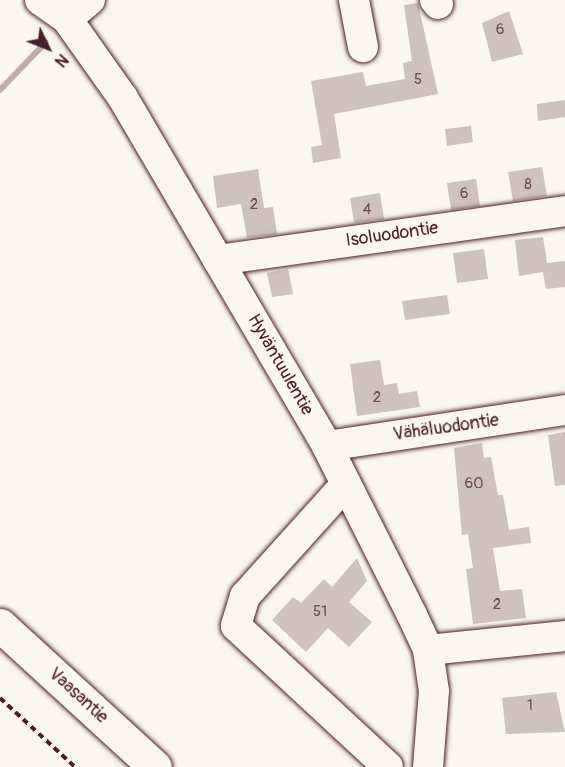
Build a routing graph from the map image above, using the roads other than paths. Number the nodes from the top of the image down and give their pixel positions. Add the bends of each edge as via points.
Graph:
1 (40, 0) edge
2 (90, 0) edge
3 (354, 0) edge
4 (67, 19) junction
5 (363, 47) dead end
6 (565, 211) edge
7 (218, 260) junction
8 (565, 410) edge
9 (327, 446) junction
10 (346, 484) junction
11 (0, 625) edge
12 (565, 636) edge
13 (428, 650) junction
14 (155, 767) edge
15 (388, 767) edge
16 (428, 767) edge

1 - 4 street, Hyväntuulentie
2 - 4 street
3 - 5 street
4 - 7 street, Hyväntuulentie via 123,98
6 - 7 street, Isoluodontie
7 - 9 street, Hyväntuulentie
8 - 9 street, Vähäluodontie
9 - 10 street, Hyväntuulentie
10 - 13 street, Hyväntuulentie
10 - 15 street via 245,596 236,626
11 - 14 main road, Vaasantie
12 - 13 street
13 - 16 street, Hyväntuulentie via 434,691

